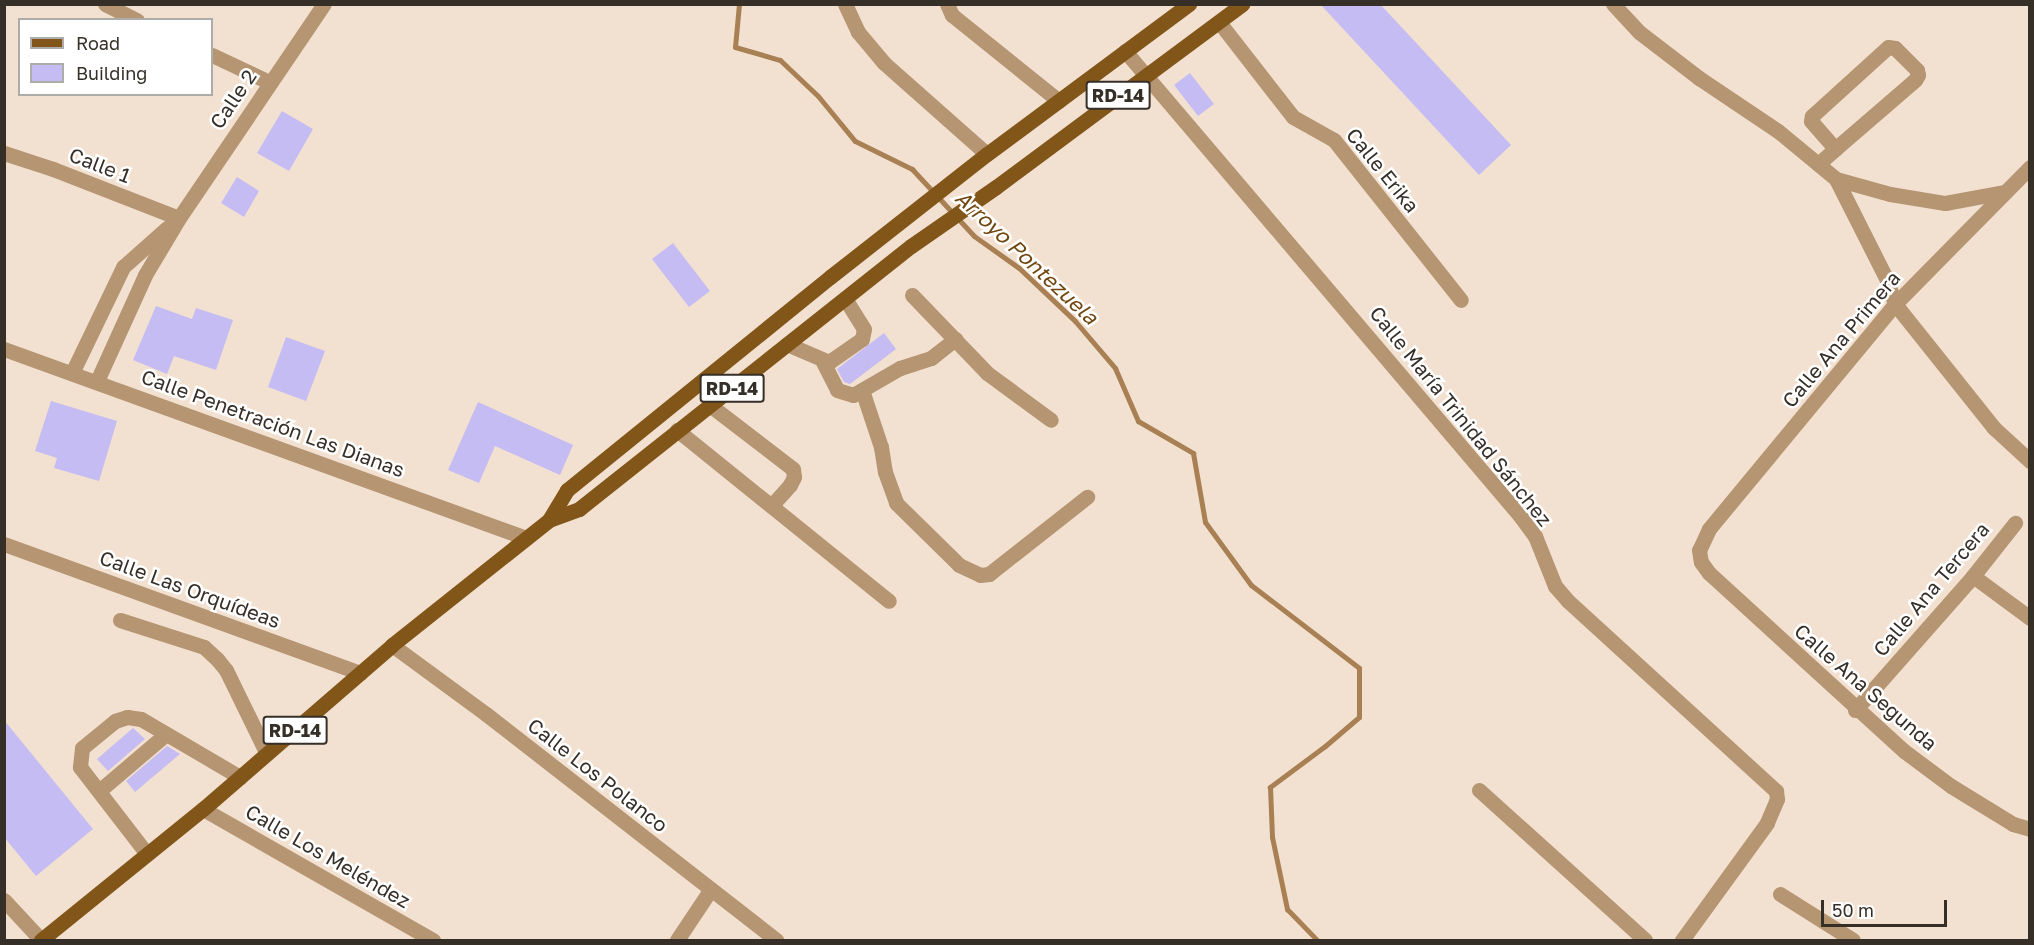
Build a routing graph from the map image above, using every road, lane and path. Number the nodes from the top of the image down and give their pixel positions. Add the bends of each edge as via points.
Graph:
1 (105, 4) edge
2 (324, 4) edge
3 (845, 4) edge
4 (947, 4) edge
5 (1189, 4) edge
6 (1242, 4) edge
7 (1613, 4) edge
8 (133, 18) edge
9 (1219, 22) junction
10 (1125, 51) junction
11 (213, 55) edge
12 (1143, 75) junction
13 (269, 82) junction
14 (1059, 101) junction
15 (1835, 149) junction
16 (4, 153) edge
17 (981, 159) junction
18 (1818, 164) junction
19 (2030, 167) edge
20 (1836, 179) junction
21 (2005, 192) junction
22 (179, 218) junction
23 (912, 295) dead end
24 (845, 298) junction
25 (1461, 300) dead end
26 (1895, 304) junction
27 (955, 339) junction
28 (787, 344) junction
29 (4, 349) edge
30 (823, 362) junction
31 (72, 373) junction
32 (97, 381) junction
33 (862, 390) junction
34 (711, 406) junction
35 (1051, 420) dead end
36 (678, 430) junction
37 (2030, 461) edge
38 (1087, 497) dead end
39 (771, 506) junction
40 (549, 520) junction
41 (2015, 523) dead end
42 (526, 538) junction
43 (4, 544) edge
44 (1699, 550) joint
45 (1973, 576) junction
46 (888, 602) dead end
47 (2030, 618) edge
48 (120, 620) dead end
49 (392, 645) junction
50 (360, 673) junction
51 (1855, 710) junction
52 (166, 734) junction
53 (267, 754) junction
54 (240, 777) junction
55 (1479, 790) dead end
56 (99, 791) junction
57 (203, 809) junction
58 (2030, 829) edge
59 (147, 854) junction
60 (711, 889) junction
61 (1780, 894) dead end
62 (4, 900) edge
63 (41, 940) edge
64 (433, 940) edge
65 (677, 940) edge
66 (776, 940) edge
67 (1645, 940) edge
68 (1682, 940) edge
69 (1853, 940) edge

1 - 8 street
2 - 13 street, Calle 2
3 - 17 street via 858,32 884,63
4 - 14 street via 952,15
5 - 10 main road, RD-14
6 - 9 main road, RD-14
7 - 18 street via 1639,32
9 - 12 main road, RD-14
9 - 25 street, Calle Erika via 1293,117 1334,140
10 - 12 street, Calle María Trinidad Sánchez
10 - 14 main road, RD-14
11 - 13 street
12 - 24 main road, RD-14
12 - 68 street, Calle María Trinidad Sánchez via 1521,517 1535,536 1555,586 1568,602 1776,791 1778,799 1767,823
13 - 22 street, Calle 2
14 - 17 main road, RD-14
15 - 15 street via 1918,75 1894,48 1888,47 1812,116 1811,122
15 - 18 street
16 - 22 street, Calle 1
17 - 40 main road, RD-14 via 567,490
18 - 20 street
19 - 21 street, Calle Ana Primera
20 - 21 street via 1890,194 1945,203
20 - 26 street via 1887,280
21 - 26 street, Calle Ana Primera
22 - 31 street, Calle 2 via 123,267
22 - 32 street, Calle 2 via 145,275
23 - 27 street
24 - 28 main road, RD-14
24 - 30 street via 863,325 864,336 835,359
26 - 37 street via 1994,428
26 - 44 street, Calle Ana Primera via 1708,530
27 - 33 street via 925,361 900,368
27 - 35 street via 987,373
28 - 30 street
28 - 34 main road, RD-14
29 - 31 street, Calle Penetración Las Dianas
30 - 33 street via 837,390 848,394
31 - 32 street, Calle Penetración Las Dianas
32 - 42 street, Calle Penetración Las Dianas
33 - 38 street via 896,503 959,565 980,575 989,574
34 - 36 main road, RD-14
34 - 39 street via 794,469 790,485
36 - 39 street
36 - 40 main road, RD-14 via 579,508
39 - 46 street
40 - 42 main road, RD-14
41 - 45 street, Calle Ana Tercera
42 - 49 main road, RD-14
43 - 50 street, Calle Las Orquídeas
44 - 51 street, Calle Ana Segunda via 1709,573
45 - 47 street
45 - 51 street, Calle Ana Tercera
48 - 53 street via 204,647 226,670
49 - 50 main road, RD-14
49 - 60 street, Calle Los Polanco
50 - 53 main road, RD-14
51 - 58 street, Calle Ana Segunda via 1951,786 2013,824
52 - 54 street
52 - 56 street
52 - 56 street via 141,719 127,717 115,721 82,748 80,766
53 - 54 main road, RD-14
54 - 57 main road, RD-14
55 - 67 street
56 - 59 street
57 - 59 main road, RD-14
57 - 64 street, Calle Los Meléndez
59 - 63 main road, RD-14
60 - 65 street
60 - 66 street, Calle Los Polanco
61 - 69 street
62 - 63 street

